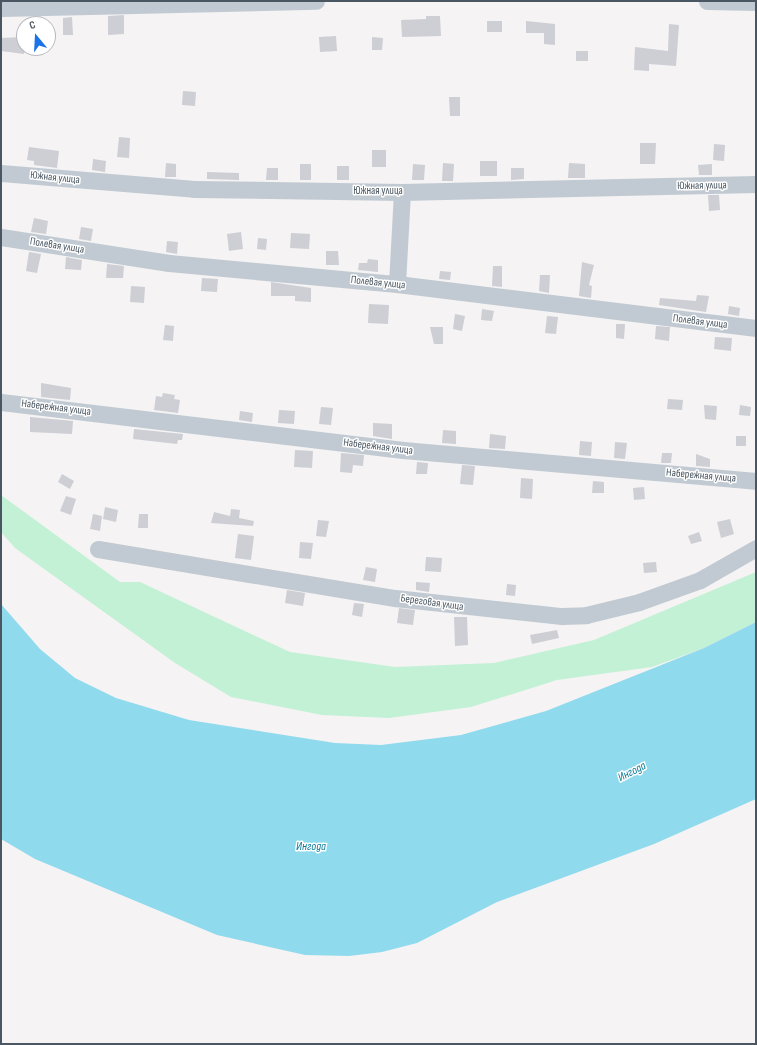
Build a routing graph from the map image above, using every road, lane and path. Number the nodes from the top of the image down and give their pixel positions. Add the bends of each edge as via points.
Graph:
1 (316, 1) edge
2 (707, 1) edge
3 (756, 2) edge
4 (1, 8) edge
5 (1, 173) edge
6 (756, 184) edge
7 (402, 192) junction
8 (1, 237) edge
9 (397, 284) junction
10 (756, 328) edge
11 (1, 402) edge
12 (756, 481) edge
13 (756, 548) edge
14 (98, 549) dead end

1 - 4 street
2 - 3 street
5 - 7 street, Южная улица via 194,189
6 - 7 street, Южная улица
7 - 9 street
8 - 9 street, Полевая улица via 169,264
9 - 10 street, Полевая улица
11 - 12 street, Набережная улица via 403,450
13 - 14 street, Береговая улица via 700,580 639,602 586,615 562,616 395,598

